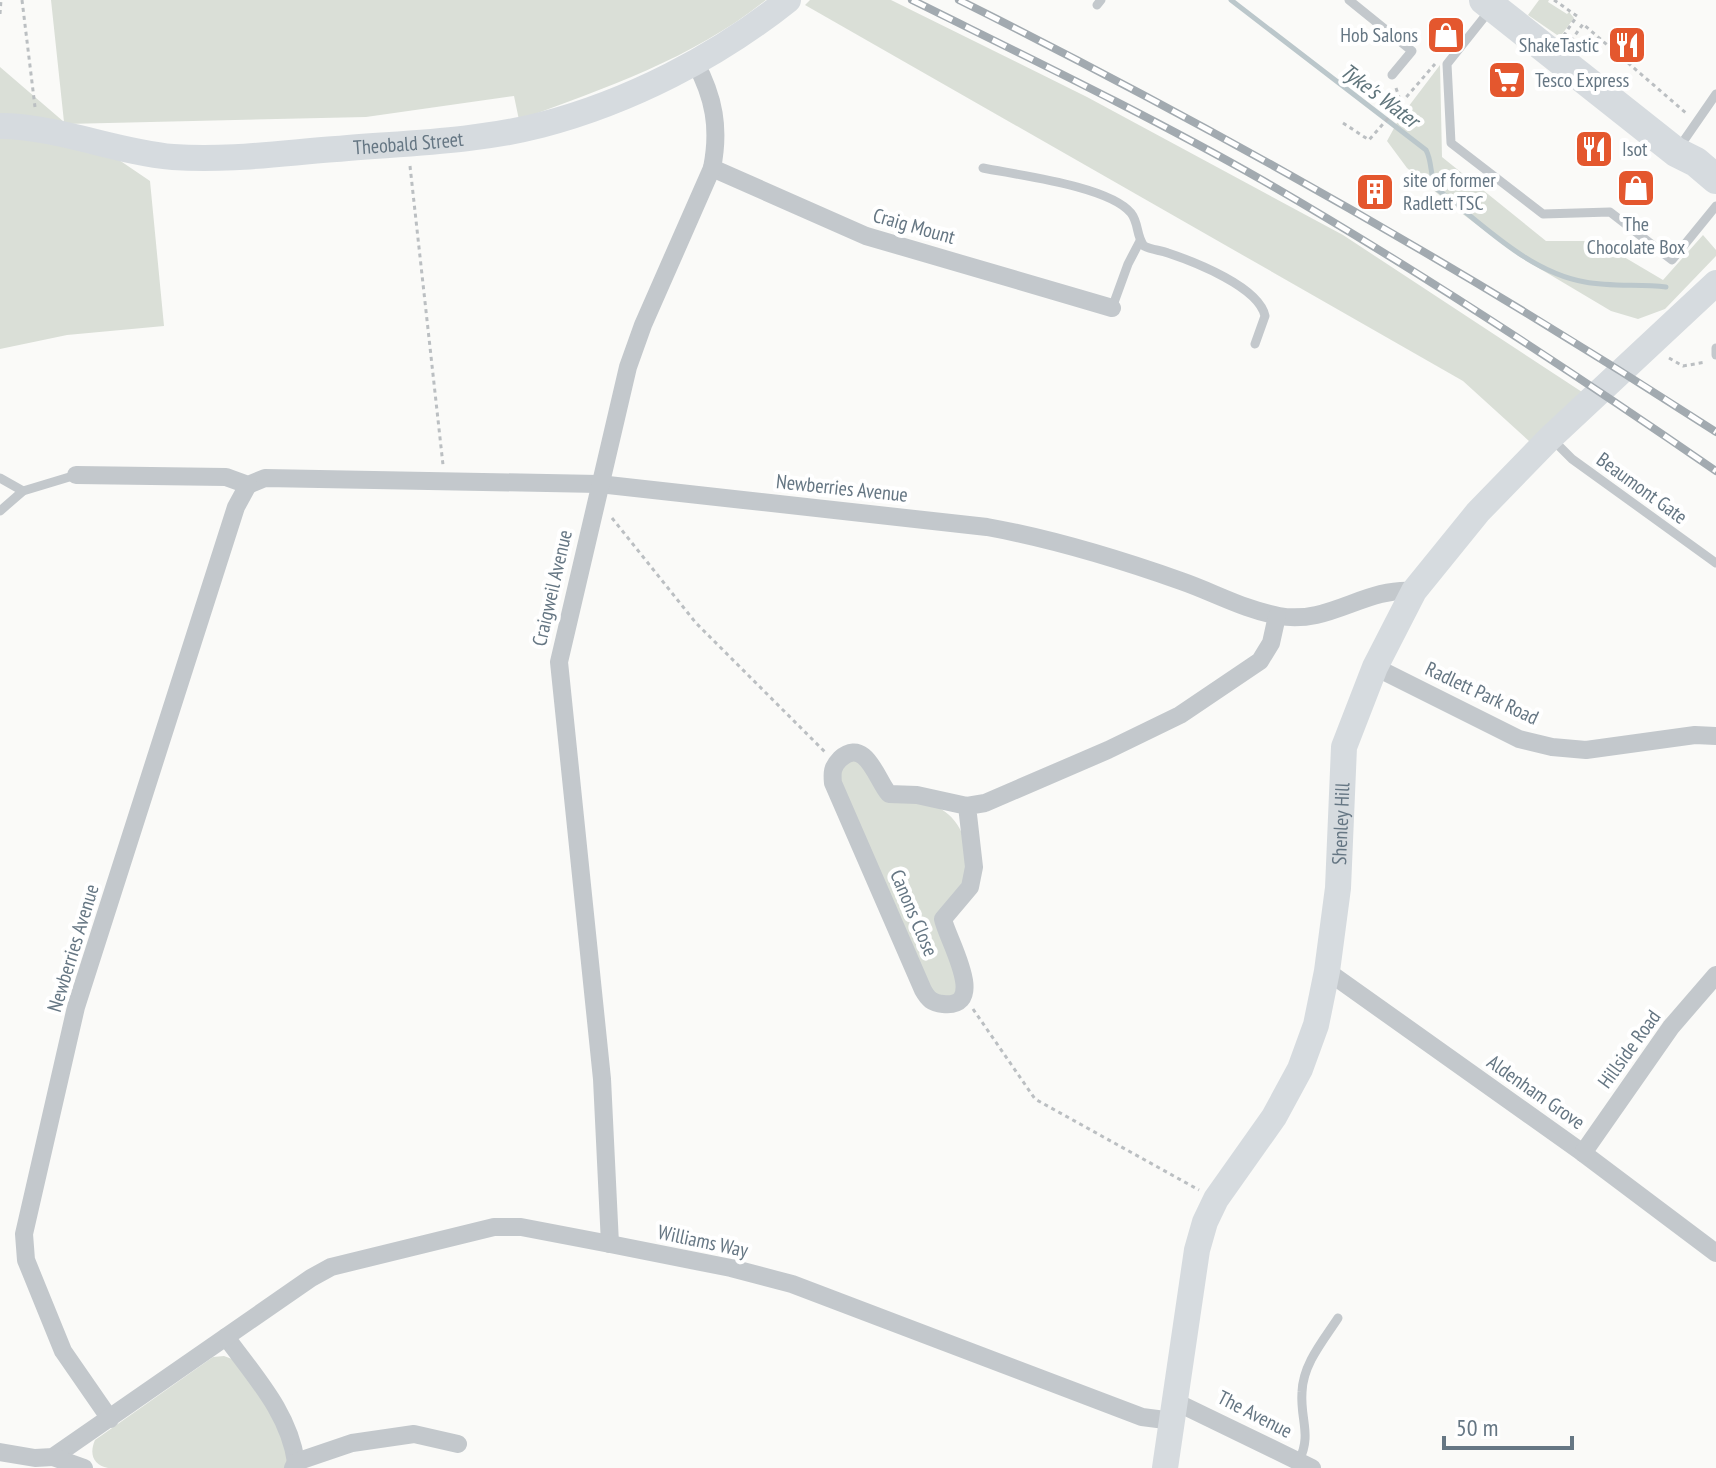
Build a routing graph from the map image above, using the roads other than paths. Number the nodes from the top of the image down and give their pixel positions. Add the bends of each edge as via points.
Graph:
1 (788, 0) edge
2 (1349, 0) edge
3 (1485, 11) edge
4 (695, 62) junction
5 (1392, 75) road end
6 (1716, 94) edge
7 (0, 126) edge
8 (1676, 152) junction
9 (712, 168) junction
10 (983, 168) dead end
11 (1716, 179) edge
12 (1716, 196) edge
13 (1716, 206) edge
14 (1140, 241) junction
15 (1716, 283) edge
16 (1112, 308) joint
17 (1255, 344) dead end
18 (1716, 348) edge
19 (1716, 357) edge
20 (1550, 438) junction
21 (76, 475) joint
22 (0, 478) edge
23 (599, 484) junction
24 (248, 485) junction
25 (23, 491) junction
26 (0, 511) edge
27 (1716, 563) edge
28 (1414, 591) junction
29 (1277, 616) junction
30 (1375, 667) junction
31 (1716, 736) edge
32 (967, 806) junction
33 (1327, 971) junction
34 (1716, 975) edge
35 (1583, 1153) junction
36 (610, 1244) junction
37 (1716, 1253) edge
38 (1338, 1318) dead end
39 (226, 1337) junction
40 (1175, 1412) junction
41 (110, 1419) junction
42 (458, 1444) dead end
43 (0, 1452) edge
44 (53, 1457) junction
45 (1306, 1464) edge
46 (294, 1465) edge
47 (84, 1468) edge
48 (1165, 1468) edge

1 - 4 street, Theobald Street
2 - 5 lane via 1412,51
3 - 8 main road
3 - 13 lane via 1447,64 1451,143 1543,214 1610,212 1672,260
4 - 7 street, Theobald Street via 617,99 541,125 408,143 176,157
4 - 9 street, Craigweil Avenue via 716,122
6 - 8 lane
8 - 11 main road
8 - 12 main road
9 - 16 street, Craig Mount via 866,236
9 - 23 street, Craigweil Avenue via 643,325
10 - 14 lane via 1086,189 1120,204 1136,220
14 - 16 lane
14 - 17 lane via 1205,268 1260,303 1265,316
15 - 20 street, Shenley Hill via 1663,350 1587,403
18 - 19 lane
20 - 27 lane, Beaumont Gate
20 - 28 street, Shenley Hill via 1478,512
21 - 24 street, Newberries Avenue via 226,477
21 - 25 lane
22 - 25 lane
23 - 24 street, Newberries Avenue via 265,478
23 - 29 street, Newberries Avenue via 1031,535
23 - 36 street, Craigweil Avenue via 559,662 602,1079
24 - 41 street, Newberries Avenue via 236,507 76,1007 24,1234 26,1260 63,1351
25 - 26 lane
28 - 29 street, Newberries Avenue via 1380,592 1306,618
28 - 30 street, Shenley Hill
29 - 32 street via 1260,661 1180,715 985,803
30 - 31 street, Radlett Park Road via 1519,739 1552,747 1586,750
30 - 33 street, Shenley Hill via 1344,747 1338,888
32 - 32 street, Canons Close via 889,794 867,757 855,753 844,756 832,772 923,990 940,1004 951,1004 966,989 943,919 970,887 974,867
33 - 35 street, Aldenham Grove
33 - 40 street, Shenley Hill via 1300,1069 1205,1222
34 - 35 street, Hillside Road via 1671,1027
35 - 37 street, Aldenham Grove
36 - 39 street, Williams Way via 494,1227 397,1250 331,1267
36 - 40 street, Williams Way via 792,1284 1142,1417
38 - 45 lane via 1307,1366 1302,1391
39 - 41 street, Williams Way
39 - 46 street via 286,1421
40 - 45 street, The Avenue
40 - 48 street, Shenley Hill
41 - 44 street, Williams Way
42 - 46 street via 414,1434 352,1443
43 - 44 street
44 - 47 street

